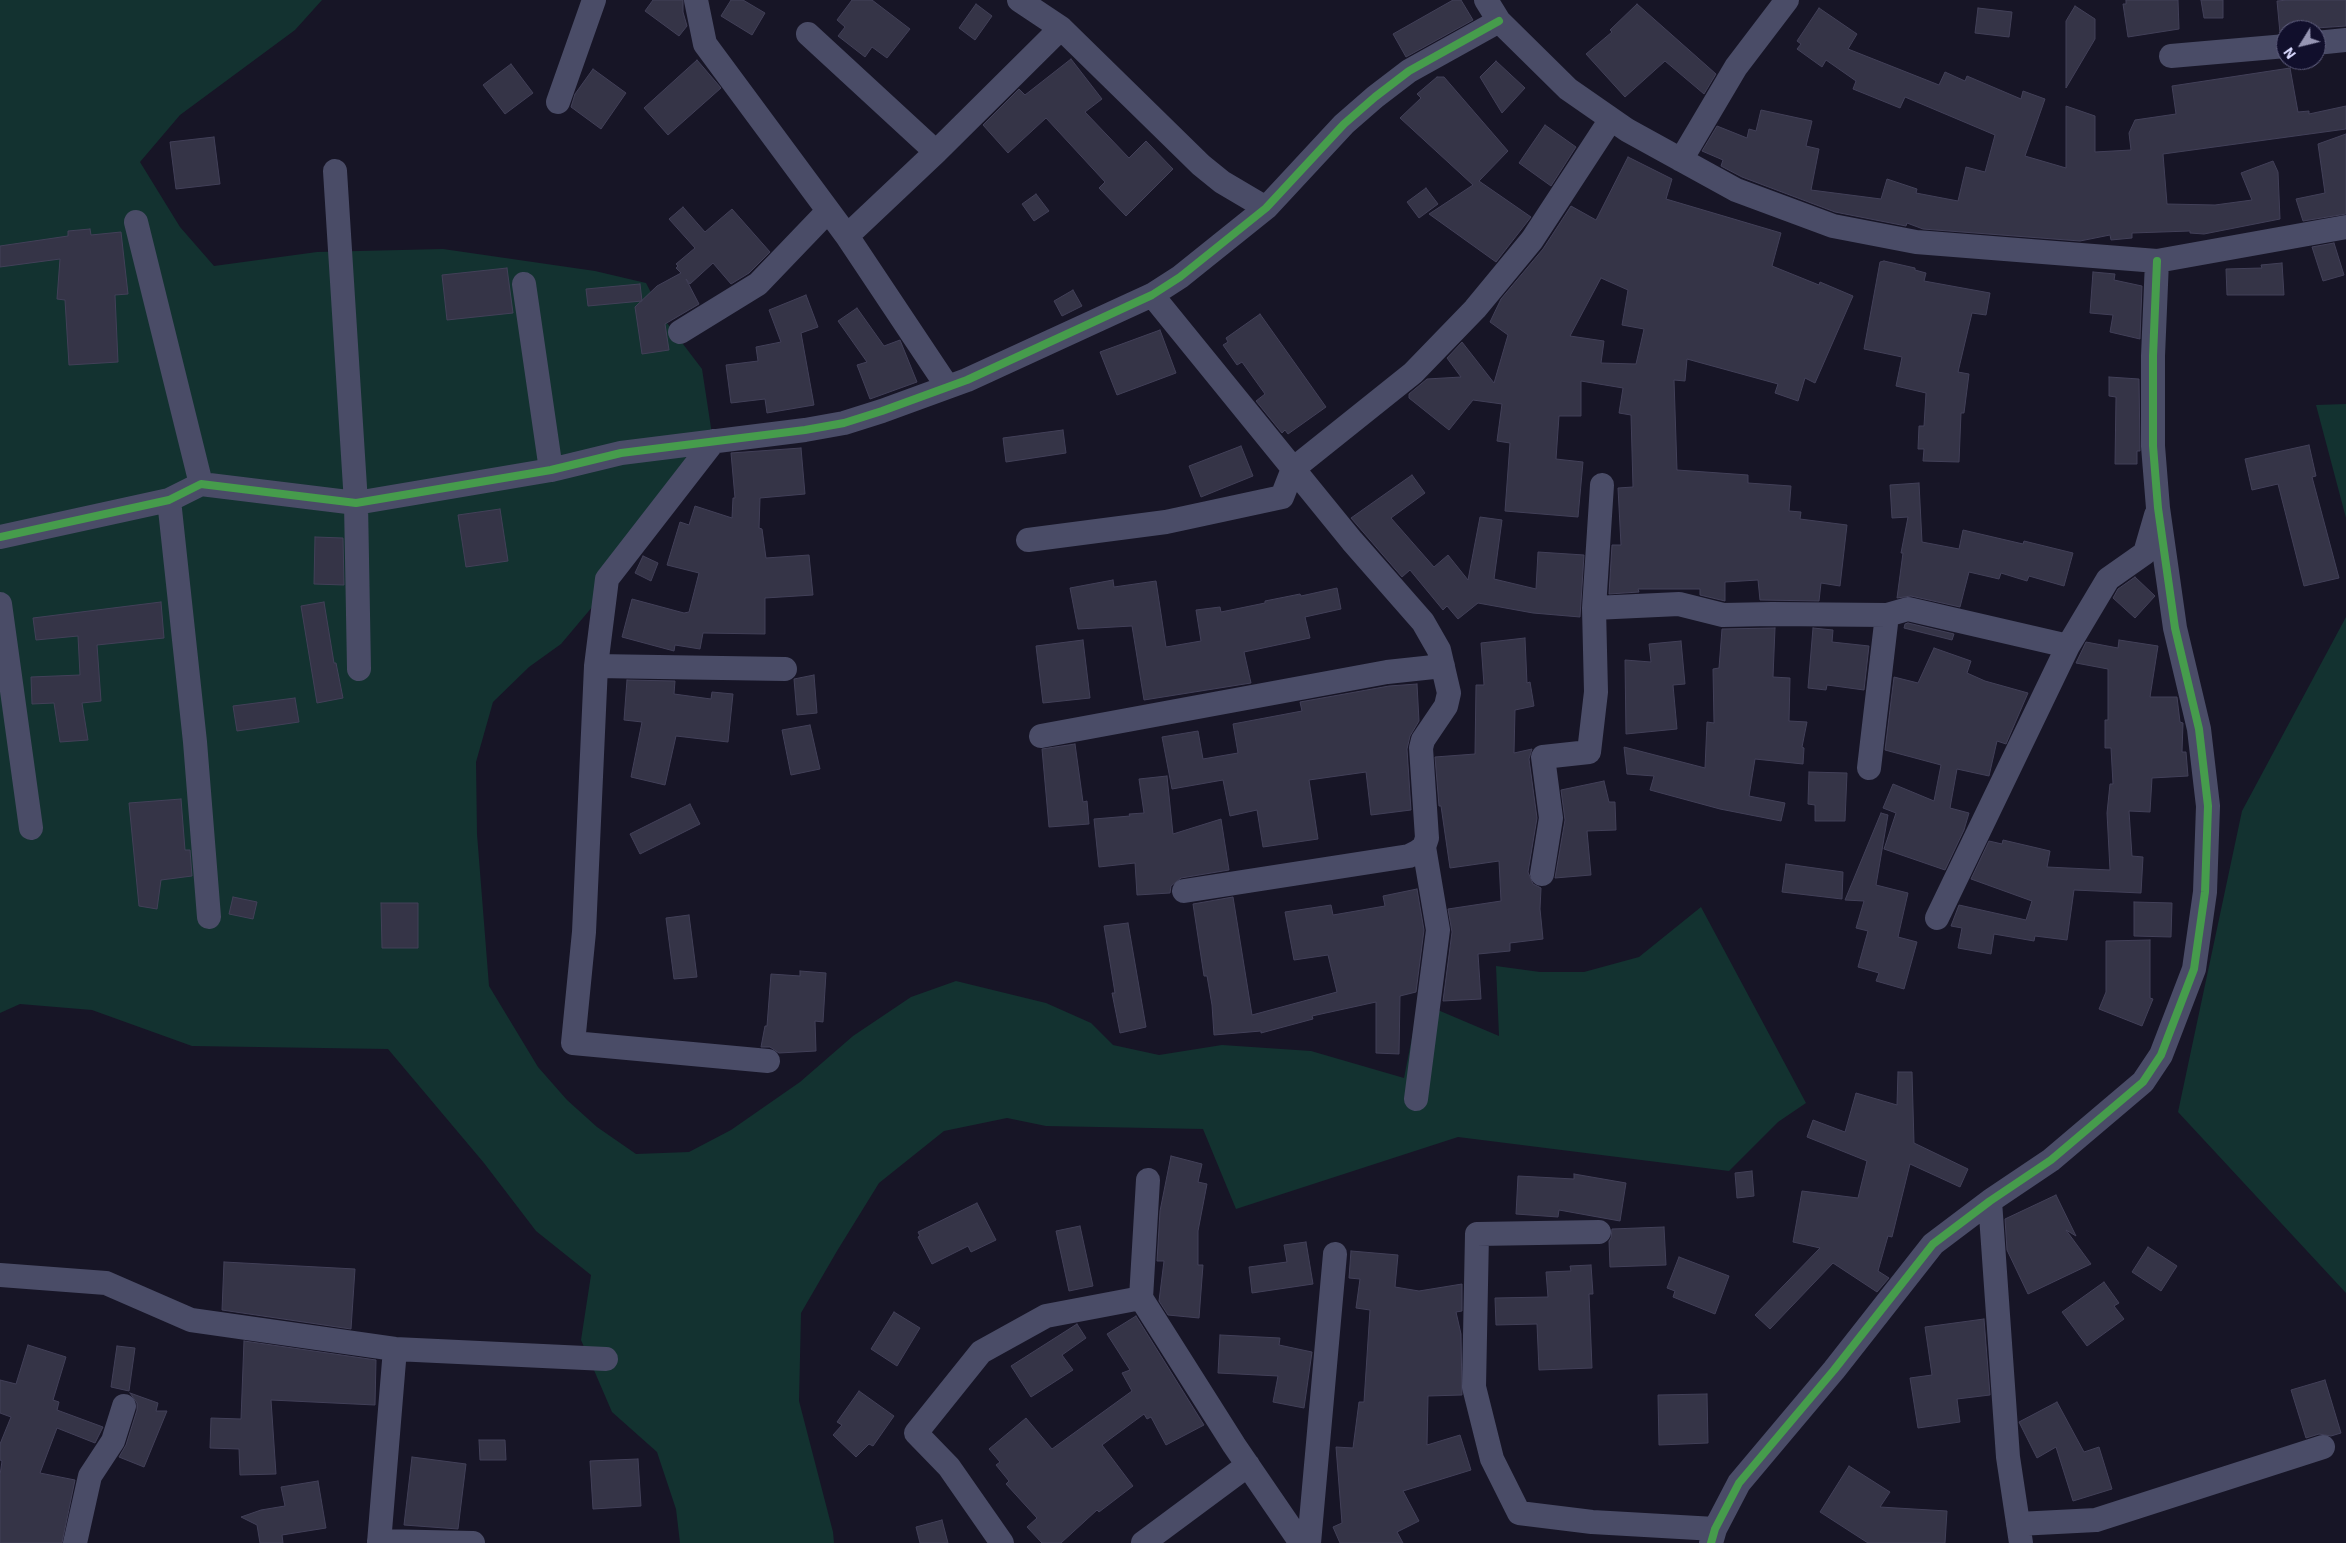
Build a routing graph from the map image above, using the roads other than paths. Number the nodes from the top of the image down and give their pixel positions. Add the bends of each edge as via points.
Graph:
1 (594, 0) edge
2 (696, 0) edge
3 (1019, 0) edge
4 (1486, 0) edge
5 (1787, 0) edge
6 (1500, 21) junction
7 (1061, 28) junction
8 (808, 34) dead end
9 (2346, 40) edge
10 (2326, 42) edge
11 (2276, 47) edge
12 (2171, 56) dead end
13 (558, 102) dead end
14 (1611, 119) junction
15 (936, 152) junction
16 (1681, 160) junction
17 (335, 171) dead end
18 (1266, 208) junction
19 (828, 210) junction
20 (136, 222) dead end
21 (2346, 227) edge
22 (847, 236) junction
23 (2157, 261) junction
24 (524, 284) dead end
25 (1152, 295) junction
26 (680, 332) dead end
27 (946, 386) junction
28 (714, 442) junction
29 (1293, 469) junction
30 (551, 470) junction
31 (201, 484) junction
32 (1602, 484) dead end
33 (169, 500) junction
34 (356, 503) junction
35 (2158, 508) junction
36 (0, 537) edge
37 (1028, 540) dead end
38 (0, 604) edge
39 (1594, 608) junction
40 (1887, 616) junction
41 (2068, 646) junction
42 (596, 666) junction
43 (1443, 666) junction
44 (359, 669) dead end
45 (785, 669) dead end
46 (1041, 736) dead end
47 (1869, 768) dead end
48 (31, 828) dead end
49 (1424, 846) junction
50 (1542, 874) dead end
51 (1184, 891) dead end
52 (209, 916) dead end
53 (1938, 918) dead end
54 (768, 1061) dead end
55 (1416, 1099) dead end
56 (1148, 1180) dead end
57 (1990, 1201) junction
58 (1599, 1232) dead end
59 (1334, 1254) dead end
60 (1, 1281) edge
61 (1141, 1298) junction
62 (395, 1349) junction
63 (606, 1359) dead end
64 (124, 1406) dead end
65 (2323, 1448) dead end
66 (1248, 1465) junction
67 (2019, 1533) edge
68 (1713, 1536) edge
69 (379, 1542) edge
70 (76, 1543) edge
71 (473, 1543) edge
72 (1002, 1543) edge
73 (1142, 1543) edge
74 (1301, 1543) edge
75 (1309, 1543) edge

1 - 13 street
2 - 19 street via 705,44
3 - 7 street
4 - 6 street
5 - 16 street via 1736,67
6 - 14 street via 1568,89
6 - 18 street via 1409,71 1375,98 1344,124
7 - 15 street
7 - 18 street via 1200,166
8 - 15 street
9 - 10 street
11 - 12 street
14 - 16 street
14 - 29 street via 1532,240 1476,310 1413,373
15 - 22 street
16 - 23 street via 1736,190 1833,226 1916,242
17 - 34 street
18 - 25 street via 1180,277
19 - 22 street
19 - 26 street via 758,284
20 - 31 street
21 - 23 street
22 - 27 street
23 - 35 street via 2153,446
24 - 30 street
25 - 27 street via 967,380
25 - 29 street
27 - 28 street via 844,423
28 - 30 street via 621,453
28 - 42 street via 607,579
29 - 37 street via 1282,497 1166,522
29 - 43 street via 1423,622 1439,650
30 - 34 street
31 - 33 street
31 - 34 street
32 - 39 street
33 - 36 street
33 - 52 street via 196,742
34 - 44 street
35 - 41 street via 2144,553 2108,579
35 - 57 street via 2175,628 2199,729 2208,806 2205,892 2194,969 2160,1055 2144,1082 2051,1160
38 - 48 street
39 - 40 street via 1679,604 1724,616
39 - 50 street via 1596,692 1590,752 1543,757 1552,818
40 - 41 street via 1908,609
40 - 47 street
41 - 53 street
42 - 45 street
42 - 54 street via 584,932 573,1042
43 - 46 street via 1386,672
43 - 49 street via 1449,700 1426,733 1421,748 1427,822
49 - 51 street via 1409,856
49 - 55 street via 1438,930
56 - 61 street
57 - 67 street via 2008,1457
57 - 68 street via 1933,1244 1834,1370 1739,1483
58 - 68 street via 1477,1234 1474,1386 1492,1459 1519,1512
59 - 75 street
60 - 62 street via 106,1283 191,1320
61 - 66 street
61 - 72 street via 1046,1316 981,1352 916,1433 950,1467
62 - 63 street
62 - 69 street
64 - 70 street via 113,1441 90,1476
65 - 67 street via 2096,1520
66 - 73 street
66 - 74 street
69 - 71 street

